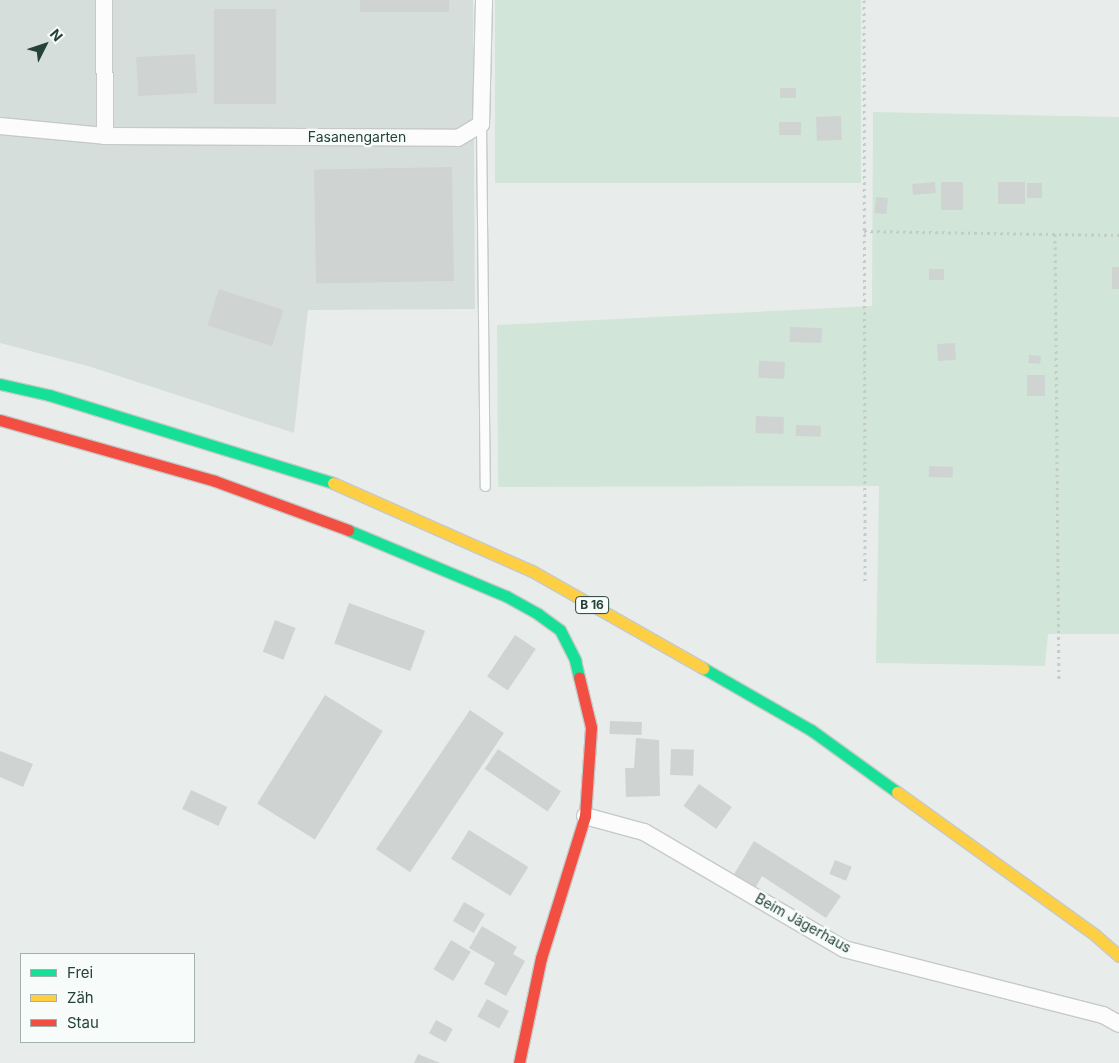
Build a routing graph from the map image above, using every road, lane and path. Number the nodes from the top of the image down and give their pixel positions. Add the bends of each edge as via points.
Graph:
1 (104, 0) edge
2 (484, 0) edge
3 (864, 0) edge
4 (481, 124) junction
5 (0, 126) edge
6 (105, 136) junction
7 (864, 232) junction
8 (1055, 234) junction
9 (1119, 235) edge
10 (0, 384) edge
11 (0, 420) edge
12 (485, 486) dead end
13 (865, 584) dead end
14 (1059, 680) dead end
15 (585, 816) junction
16 (1119, 956) edge
17 (1119, 1024) edge
18 (519, 1063) edge

1 - 6 street
2 - 4 street
3 - 7 path
4 - 6 street, Fasanengarten via 458,138
4 - 12 lane
5 - 6 street, Fasanengarten
7 - 8 path
7 - 13 path
8 - 9 path
8 - 14 path
10 - 16 main road, B 16 via 49,395 328,481 532,571 811,730
11 - 15 main road via 215,481 366,536 506,596 538,614 560,630 575,660 591,727
15 - 17 street, Beim Jägerhaus via 644,832 844,949 1102,1016
15 - 18 main road via 541,958

